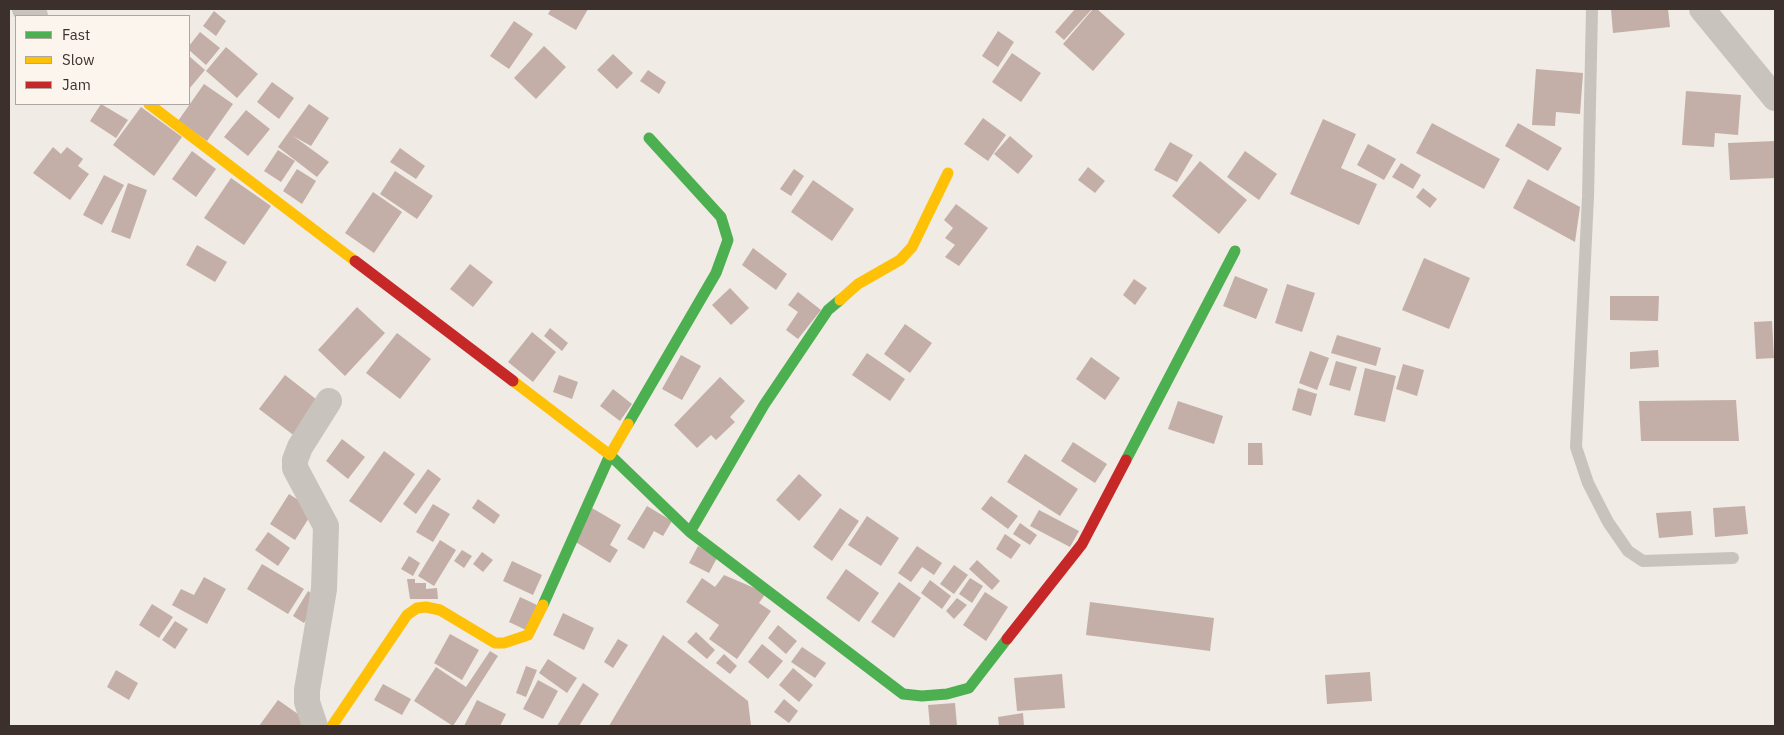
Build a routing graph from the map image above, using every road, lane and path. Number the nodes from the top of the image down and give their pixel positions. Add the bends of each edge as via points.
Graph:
1 (1592, 9) edge
2 (1702, 9) edge
3 (1775, 98) edge
4 (150, 105) edge
5 (649, 138) dead end
6 (948, 173) dead end
7 (1235, 251) dead end
8 (329, 401) dead end
9 (610, 455) junction
10 (690, 532) junction
11 (1733, 558) dead end
12 (315, 726) edge
13 (332, 726) edge

1 - 11 lane via 1588,197 1576,447 1588,483 1608,522 1628,551 1643,561
2 - 3 street
4 - 9 street
5 - 9 street via 721,217 728,240 716,273
6 - 10 street via 912,247 900,260 858,284 828,310 764,405
7 - 10 street via 1082,544 969,688 947,694 903,694
8 - 12 street via 300,447 295,468 326,526 324,589 307,690 307,702
9 - 10 street
9 - 13 street via 528,635 495,643 440,610 417,608 407,615

